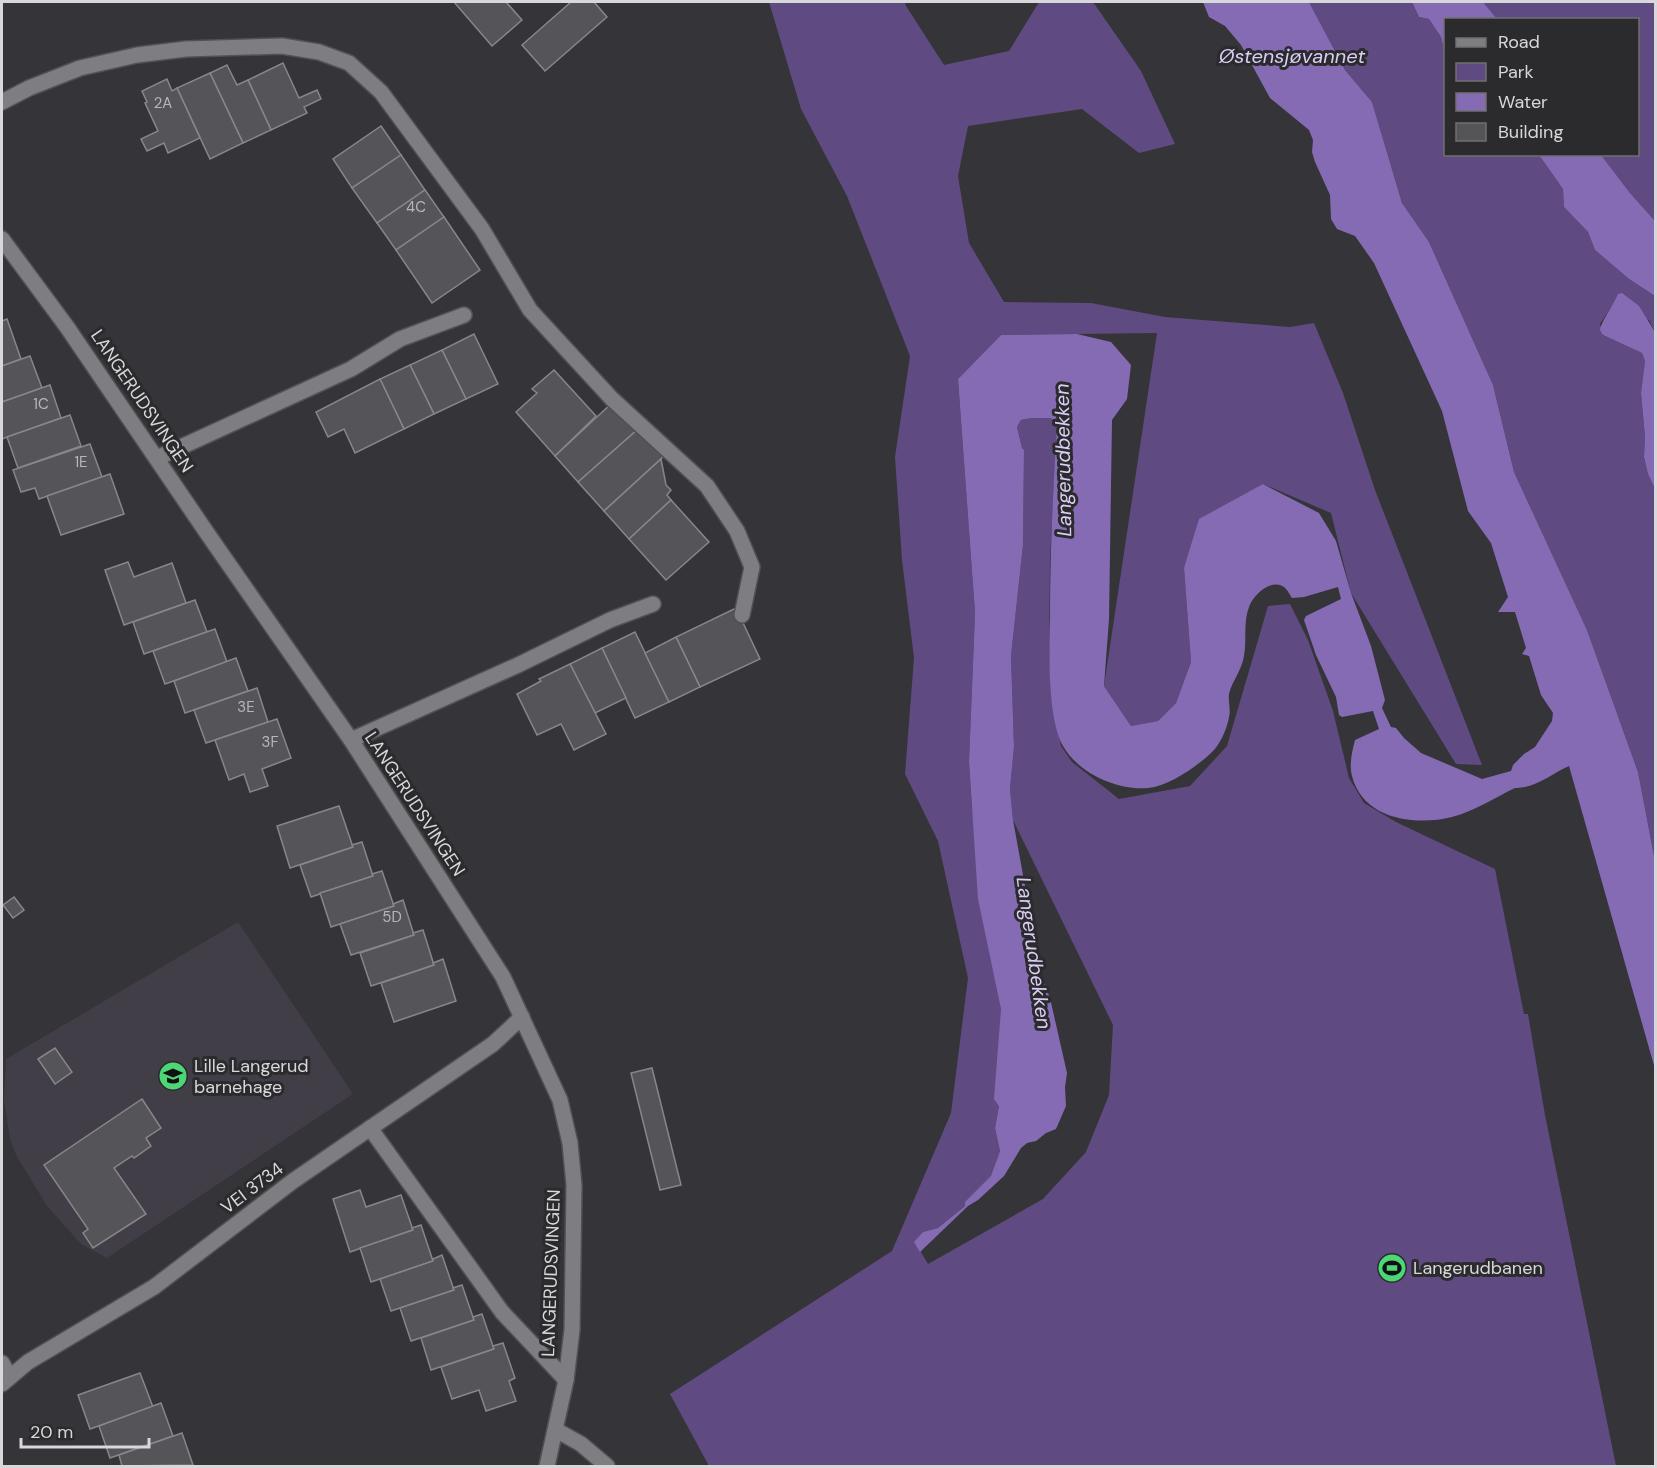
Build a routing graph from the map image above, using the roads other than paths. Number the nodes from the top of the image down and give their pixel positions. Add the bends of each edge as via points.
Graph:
1 (2, 102) edge
2 (2, 239) edge
3 (464, 315) dead end
4 (157, 458) junction
5 (653, 604) dead end
6 (742, 615) dead end
7 (351, 740) junction
8 (522, 1017) junction
9 (370, 1128) junction
10 (2, 1363) edge
11 (6, 1380) edge
12 (566, 1380) junction
13 (556, 1430) junction
14 (547, 1467) edge
15 (607, 1467) edge

1 - 6 street via 80,68 186,49 282,46 319,52 349,63 381,92 482,229 530,310 612,399 707,486 737,531 752,567
2 - 4 street, LANGERUDSVINGEN
3 - 4 street via 400,339 351,369
4 - 7 street, LANGERUDSVINGEN
5 - 7 street via 610,620
7 - 8 street, LANGERUDSVINGEN via 503,977
8 - 9 street, VEI 3734 via 493,1044
8 - 12 street, LANGERUDSVINGEN via 560,1100 570,1143 574,1185 572,1330
9 - 11 street, VEI 3734 via 293,1180 154,1287 28,1362
9 - 12 street via 502,1312
10 - 11 street
12 - 13 street, LANGERUDSVINGEN
13 - 14 street, LANGERUDSVINGEN
13 - 15 street via 581,1444

